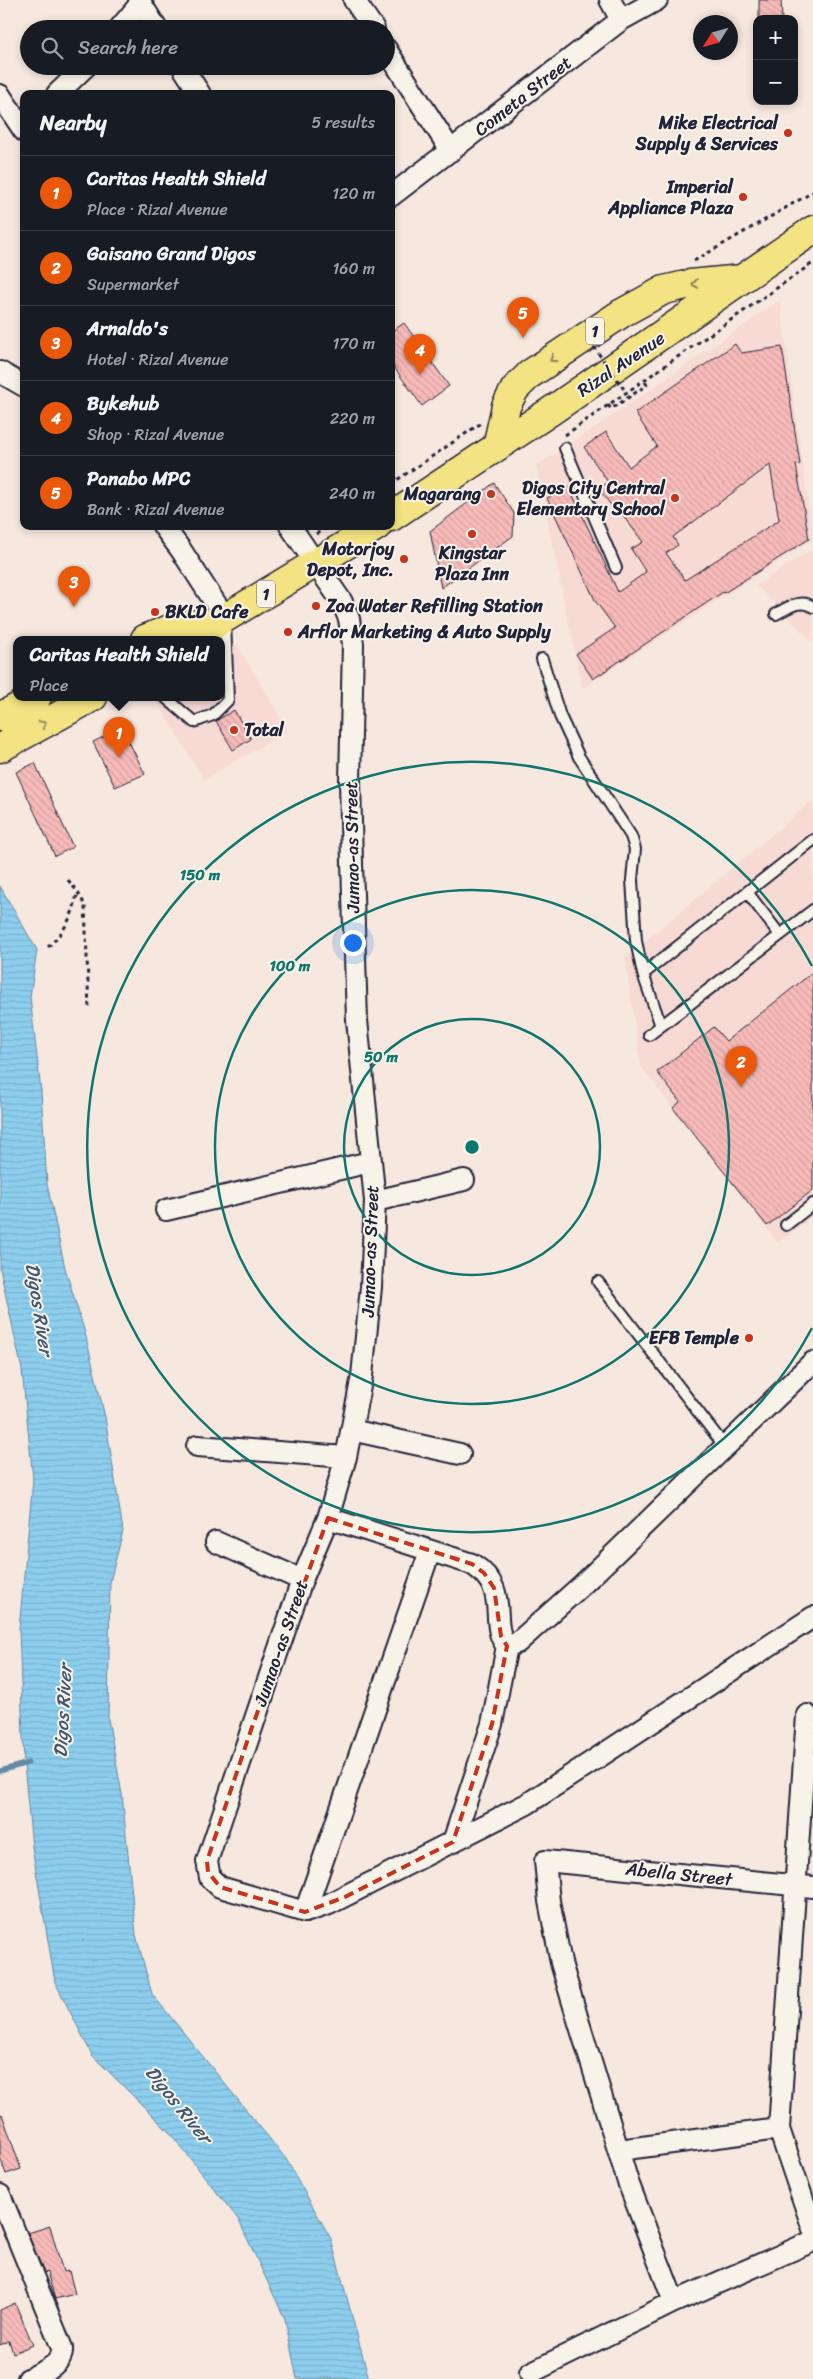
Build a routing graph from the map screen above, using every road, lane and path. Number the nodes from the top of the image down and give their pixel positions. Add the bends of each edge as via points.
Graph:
1 (354, 0) edge
2 (610, 0) edge
3 (657, 0) edge
4 (140, 2) edge
5 (126, 20) edge
6 (151, 20) edge
7 (368, 20) edge
8 (621, 20) junction
9 (395, 62) edge
10 (77, 75) edge
11 (188, 75) edge
12 (61, 90) edge
13 (197, 90) edge
14 (0, 95) edge
15 (17, 123) edge
16 (451, 151) junction
17 (813, 192) edge
18 (395, 193) edge
19 (813, 230) edge
20 (813, 263) edge
21 (688, 265) dead end
22 (743, 279) junction
23 (589, 340) dead end
24 (0, 372) edge
25 (644, 380) junction
26 (20, 384) edge
27 (626, 392) junction
28 (608, 405) junction
29 (562, 443) joint
30 (497, 447) junction
31 (395, 513) edge
32 (166, 530) edge
33 (293, 530) edge
34 (371, 530) edge
35 (316, 564) junction
36 (616, 568) dead end
37 (813, 608) edge
38 (776, 614) dead end
39 (212, 627) edge
40 (152, 636) edge
41 (542, 659) dead end
42 (225, 686) edge
43 (30, 701) edge
44 (85, 701) edge
45 (170, 701) edge
46 (0, 717) edge
47 (0, 748) edge
48 (813, 840) edge
49 (68, 880) dead end
50 (77, 891) junction
51 (747, 892) junction
52 (813, 910) edge
53 (780, 935) junction
54 (48, 947) dead end
55 (643, 974) junction
56 (89, 1009) dead end
57 (660, 1026) junction
58 (649, 1035) dead end
59 (370, 1162) junction
60 (464, 1180) dead end
61 (375, 1200) junction
62 (813, 1204) edge
63 (166, 1210) dead end
64 (786, 1225) dead end
65 (598, 1282) dead end
66 (813, 1362) edge
67 (351, 1430) junction
68 (197, 1446) dead end
69 (726, 1448) junction
70 (460, 1454) dead end
71 (346, 1457) junction
72 (328, 1518) junction
73 (216, 1542) dead end
74 (430, 1550) junction
75 (302, 1580) junction
76 (813, 1617) edge
77 (507, 1646) junction
78 (807, 1715) dead end
79 (453, 1842) junction
80 (804, 1887) edge
81 (305, 1912) junction
82 (778, 2129) junction
83 (619, 2150) junction
84 (0, 2194) edge
85 (813, 2229) edge
86 (813, 2241) edge
87 (674, 2302) junction
88 (530, 2373) dead end
89 (28, 2379) edge

1 - 7 street
2 - 8 street
3 - 8 street, Cometa Street
4 - 5 street
4 - 6 street
8 - 16 street, Cometa Street
9 - 16 street
10 - 12 street
11 - 13 street
14 - 15 street
16 - 18 street, Cometa Street
17 - 21 path
19 - 22 main road, Rizal Avenue / 1
20 - 25 path
22 - 30 main road, Rizal Avenue / 1
22 -> 30 main road, Rizal Avenue / 1 via 664,290 622,313 530,374 515,389 506,406
23 - 27 path, bridge
24 - 26 street
25 - 27 path
25 - 28 path via 647,385 611,409
27 - 28 path
28 - 29 path
29 - 36 lane
30 - 31 main road, Rizal Avenue / 1
32 - 39 street via 186,556
33 - 35 street, Jumao-as Street
34 - 35 main road, 1
35 - 39 main road, 1
35 - 59 street, Jumao-as Street via 342,602 353,644 350,781 355,964
37 - 38 lane via 804,602
39 - 40 main road, 1 via 180,625
41 - 55 lane via 560,716 579,757 631,836 635,850 633,912
42 - 45 lane via 228,700 213,715 194,722
43 - 46 main road
47 -> 44 main road
48 - 51 lane
49 - 50 path
50 - 54 path via 68,924
50 - 56 path via 84,905
51 - 53 lane
51 - 55 lane
52 - 53 lane
53 - 57 lane
55 - 57 lane
57 - 58 lane
59 - 61 street, Jumao-as Street
59 - 63 street
60 - 61 street
61 - 67 street, Jumao-as Street via 368,1327
62 - 64 lane
65 - 69 lane
66 - 69 street
67 - 70 street
67 - 71 street, Jumao-as Street
68 - 71 street
69 - 77 street via 582,1585 517,1643
71 - 72 street, Jumao-as Street
72 - 74 street
72 - 75 street, Jumao-as Street
73 - 75 street
74 - 77 street via 472,1564 484,1573 494,1588 501,1636
74 - 81 street
75 - 81 street, Jumao-as Street via 207,1865 212,1881 220,1887
76 - 79 street via 527,1804
77 - 79 street via 492,1724
78 - 80 street
79 - 81 street via 345,1897
80 - 82 street
80 - 83 street, Abella Street via 545,1861 548,1901 561,1963
82 - 83 street
82 - 85 street
83 - 87 street
84 - 89 street via 62,2348 56,2363
86 - 87 street
87 - 88 street

